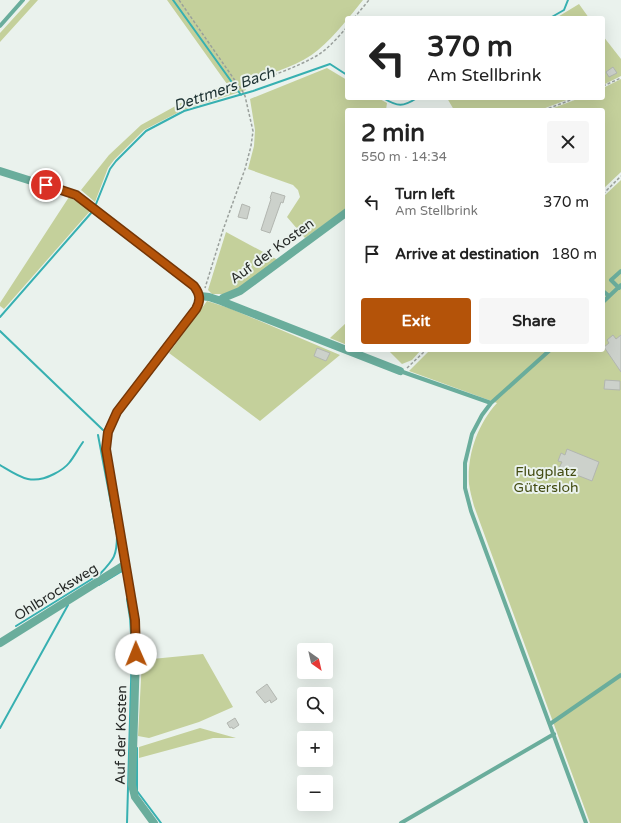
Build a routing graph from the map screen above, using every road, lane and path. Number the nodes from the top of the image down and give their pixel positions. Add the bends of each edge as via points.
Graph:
1 (23, 0) edge
2 (179, 0) edge
3 (369, 0) edge
4 (356, 16) edge
5 (0, 26) edge
6 (345, 29) edge
7 (621, 78) edge
8 (605, 85) edge
9 (240, 87) junction
10 (571, 100) edge
11 (549, 108) edge
12 (0, 171) edge
13 (621, 176) edge
14 (605, 192) edge
15 (345, 213) edge
16 (621, 271) edge
17 (620, 287) edge
18 (605, 293) edge
19 (200, 296) junction
20 (609, 296) junction
21 (605, 300) edge
22 (221, 301) junction
23 (345, 349) edge
24 (351, 352) edge
25 (424, 352) edge
26 (548, 352) edge
27 (400, 371) junction
28 (491, 403) junction
29 (126, 564) junction
30 (0, 643) edge
31 (621, 675) edge
32 (550, 724) junction
33 (554, 734) junction
34 (154, 823) edge
35 (401, 823) edge
36 (586, 823) edge

1 - 5 lane
2 - 9 path
3 - 4 path
6 - 9 path via 320,54 298,66
7 - 8 path
9 - 19 path via 245,96 253,131 251,146 205,290
10 - 11 path
12 - 19 street via 76,195 194,286
13 - 14 path
15 - 22 street, Auf der Kosten via 240,291
16 - 17 lane via 611,280
17 - 20 lane
18 - 20 lane
19 - 22 street, Auf der Kosten
19 - 29 street, Auf der Kosten via 196,309 117,412 108,432 106,449
20 - 21 lane
22 - 23 street
24 - 27 street
25 - 27 path
26 - 28 lane
27 - 28 lane
28 - 32 lane via 472,434 465,463 465,488 471,511
29 - 30 street, Ohlbrocksweg
29 - 34 street, Auf der Kosten via 135,620 136,654 132,785 135,797
31 - 32 lane
32 - 33 lane
33 - 35 lane
33 - 36 lane

